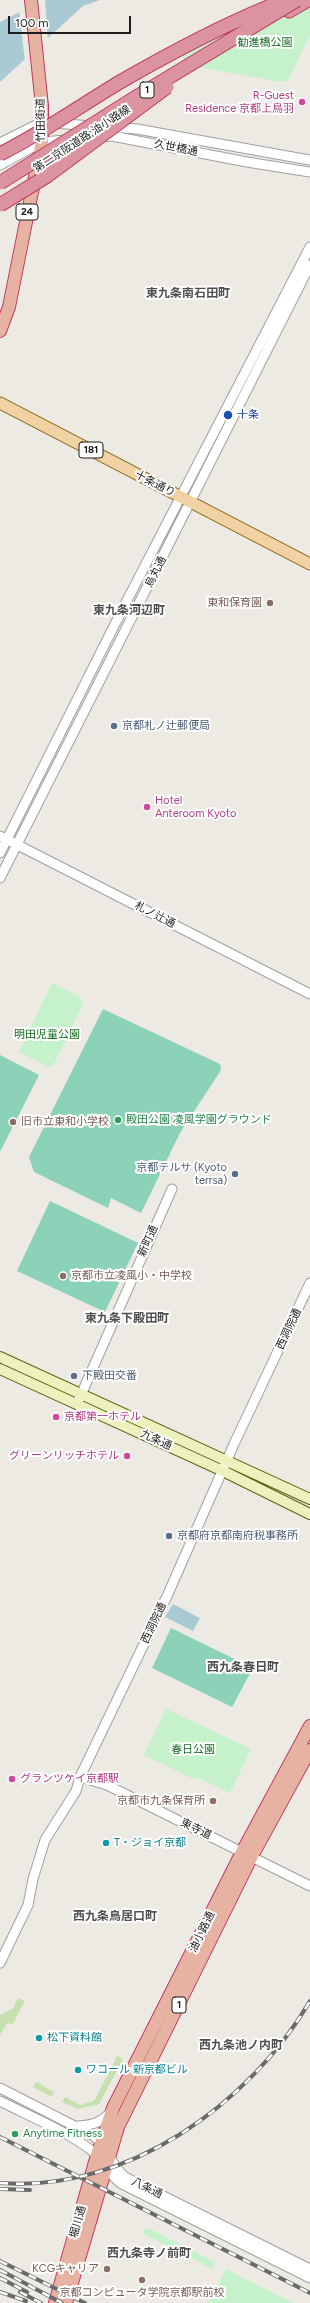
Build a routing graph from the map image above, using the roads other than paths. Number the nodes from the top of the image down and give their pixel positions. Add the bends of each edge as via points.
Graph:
1 (31, 0) edge
2 (286, 0) edge
3 (297, 0) edge
4 (308, 0) edge
5 (184, 74) junction
6 (42, 122) junction
7 (42, 142) junction
8 (0, 143) edge
9 (0, 154) edge
10 (310, 160) edge
11 (0, 165) edge
12 (310, 172) edge
13 (0, 183) edge
14 (0, 192) edge
15 (0, 205) edge
16 (310, 247) edge
17 (310, 265) edge
18 (0, 332) edge
19 (0, 403) edge
20 (186, 500) junction
21 (310, 564) edge
22 (3, 838) edge
23 (17, 845) junction
24 (0, 854) edge
25 (0, 878) edge
26 (310, 994) edge
27 (172, 1189) dead end
28 (310, 1283) edge
29 (0, 1357) edge
30 (0, 1369) edge
31 (81, 1395) junction
32 (76, 1404) junction
33 (227, 1460) junction
34 (223, 1472) junction
35 (310, 1499) edge
36 (310, 1514) edge
37 (310, 1726) edge
38 (310, 1750) edge
39 (80, 1777) junction
40 (247, 1854) junction
41 (310, 1886) edge
42 (0, 1963) edge
43 (0, 2088) edge
44 (0, 2101) edge
45 (113, 2108) junction
46 (77, 2126) junction
47 (101, 2142) junction
48 (97, 2155) junction
49 (110, 2155) junction
50 (106, 2168) junction
51 (310, 2269) edge
52 (310, 2278) edge
53 (56, 2303) edge
54 (66, 2303) edge

1 - 6 highway, 竹田街道 / 24
2 - 9 highway, bridge via 234,21 178,50 120,82 29,140
3 - 13 highway, 第二京阪道路;油小路線 / 1, bridge
4 - 5 highway, 第二京阪道路;油小路線 / 1
5 - 14 highway, 第二京阪道路;油小路線 / 1, bridge
5 - 15 highway, bridge via 52,173
6 - 7 highway, 竹田街道 / 24
6 - 8 street
6 - 10 street, 久世橋通 via 137,129
7 - 11 street
7 - 12 street, 久世橋通 via 112,136
7 - 18 highway, 竹田街道 / 24 via 9,307
16 - 20 street, 烏丸通
17 - 20 street, 烏丸通
19 - 20 main road, 十条通り / 181
20 - 21 main road, 十条通り / 181
20 - 22 street, 烏丸通 via 120,614
20 - 23 street, 烏丸通
22 - 23 street, 札ノ辻通
22 - 24 street, 烏丸通
23 - 25 street, 烏丸通
23 - 26 street, 札ノ辻通
27 - 31 street, 新町通
28 - 33 street, 西洞院通
29 - 31 main road, 九条通
30 - 32 main road, 九条通
31 - 32 street, 新町通
31 - 33 main road, 九条通
32 - 34 main road, 九条通
33 - 34 street, 西洞院通
33 - 35 main road, 九条通
34 - 36 main road, 九条通
34 - 39 street, 西洞院通
37 - 40 highway, 油小路通 / 1
38 - 40 highway, 油小路通 / 1
39 - 40 street, 東寺道 via 107,1785
39 - 42 street, 西洞院通 via 68,1805 45,1840 28,1905
40 - 41 street, 東寺道
40 - 45 highway, 油小路通 / 1
40 - 49 highway, 油小路通 / 1 via 124,2114
43 - 46 street, 八条通
44 - 48 street, 八条通 via 82,2143
45 - 46 street via 102,2121
45 - 47 highway, 油小路通 / 1
46 - 47 street, 八条通
47 - 48 highway, 堀川通 / 1
47 - 49 street, 八条通
48 - 50 street, 八条通
48 - 53 highway, 堀川通 / 1
49 - 50 highway, 堀川通 / 1
49 - 51 street, 八条通 via 114,2166 125,2177
50 - 52 street, 八条通 via 122,2184
50 - 54 highway, 堀川通 / 1

